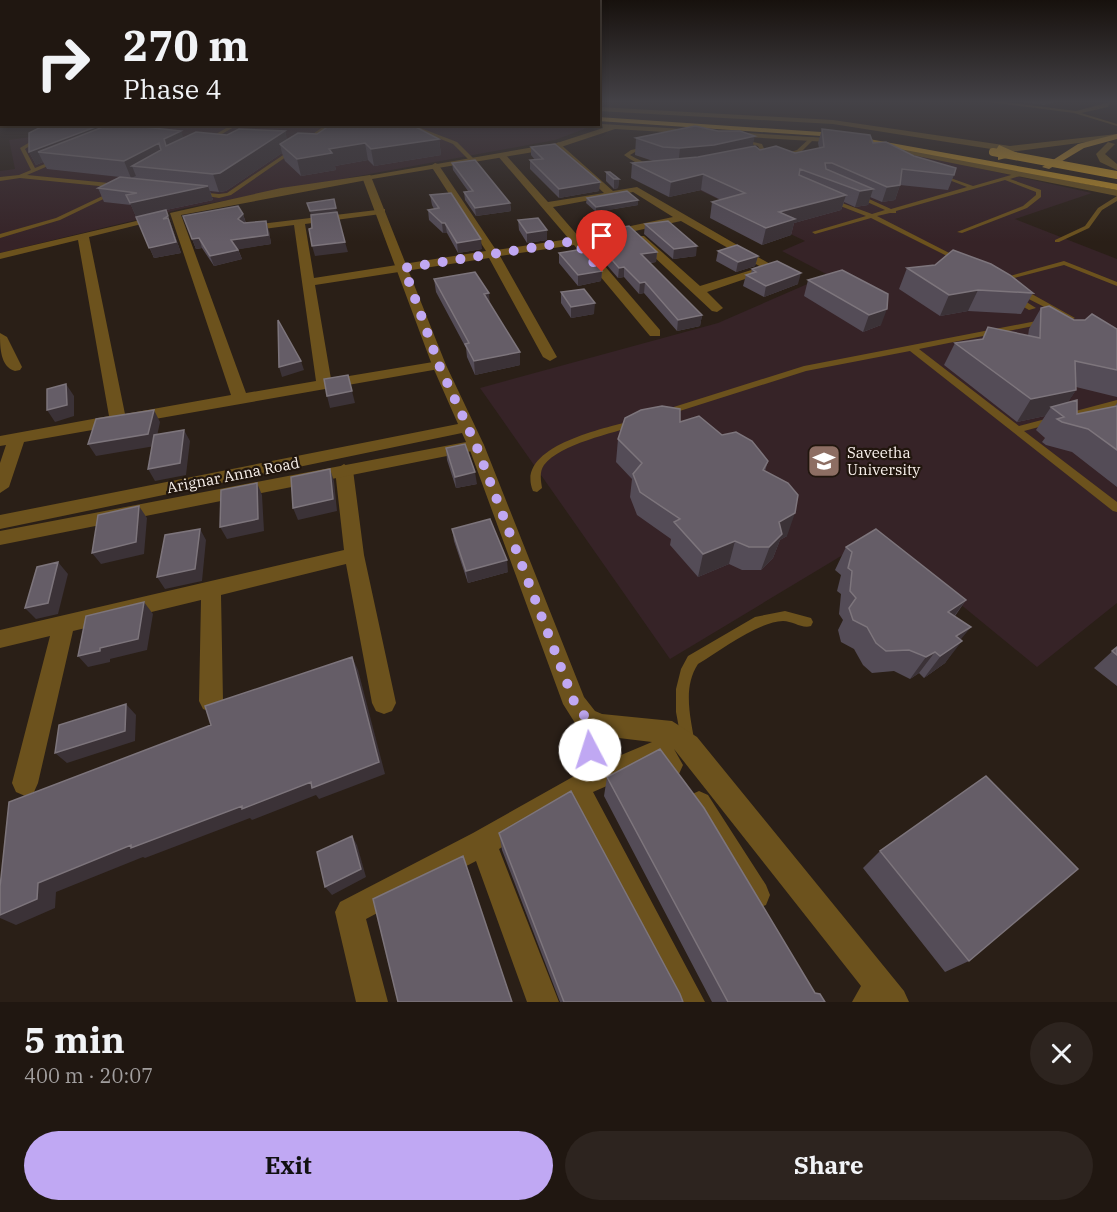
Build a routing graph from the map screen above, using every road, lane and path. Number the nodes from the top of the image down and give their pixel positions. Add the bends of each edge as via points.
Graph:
1 (22, 149) edge
2 (295, 149) edge
3 (461, 149) edge
4 (537, 149) edge
5 (562, 149) edge
6 (642, 149) edge
7 (762, 149) edge
8 (801, 149) edge
9 (892, 149) edge
10 (912, 149) edge
11 (966, 149) edge
12 (970, 149) edge
13 (1033, 149) edge
14 (1077, 149) edge
15 (1097, 149) edge
16 (1106, 149) edge
17 (883, 153) edge
18 (996, 153) junction
19 (501, 155) junction
20 (66, 157) edge
21 (893, 157) edge
22 (774, 158) edge
23 (765, 159) edge
24 (472, 160) junction
25 (435, 166) junction
26 (1047, 167) junction
27 (1117, 167) edge
28 (34, 170) junction
29 (1034, 171) junction
30 (1064, 171) junction
31 (934, 172) edge
32 (1022, 174) junction
33 (1117, 175) edge
34 (20, 176) junction
35 (367, 177) junction
36 (675, 177) edge
37 (0, 179) edge
38 (1006, 179) junction
39 (1117, 181) edge
40 (653, 184) edge
41 (112, 185) junction
42 (1117, 187) edge
43 (974, 188) junction
44 (633, 189) junction
45 (845, 190) edge
46 (1117, 193) edge
47 (195, 194) edge
48 (611, 194) junction
49 (827, 198) edge
50 (1117, 198) edge
51 (548, 205) junction
52 (381, 211) junction
53 (894, 212) junction
54 (175, 213) junction
55 (874, 217) junction
56 (682, 218) junction
57 (299, 221) junction
58 (248, 228) edge
59 (0, 230) edge
60 (631, 230) junction
61 (815, 232) dead end
62 (960, 232) dead end
63 (83, 235) junction
64 (0, 236) edge
65 (575, 241) junction
66 (1057, 241) dead end
67 (493, 254) junction
68 (0, 256) edge
69 (962, 266) edge
70 (404, 268) junction
71 (990, 276) edge
72 (999, 280) junction
73 (308, 282) junction
74 (1117, 284) edge
75 (992, 286) edge
76 (698, 291) junction
77 (717, 308) dead end
78 (1032, 308) edge
79 (1069, 317) junction
80 (1079, 323) edge
81 (655, 333) dead end
82 (0, 337) edge
83 (911, 347) junction
84 (550, 357) dead end
85 (439, 365) junction
86 (15, 367) dead end
87 (324, 384) junction
88 (240, 398) junction
89 (1117, 403) edge
90 (659, 415) edge
91 (648, 418) edge
92 (118, 420) junction
93 (1016, 429) junction
94 (471, 436) junction
95 (18, 438) junction
96 (0, 441) edge
97 (344, 470) junction
98 (0, 487) edge
99 (537, 488) dead end
100 (1117, 508) edge
101 (0, 522) edge
102 (0, 538) edge
103 (354, 555) junction
104 (212, 589) junction
105 (807, 622) dead end
106 (64, 624) junction
107 (0, 639) edge
108 (211, 701) edge
109 (384, 703) dead end
110 (587, 719) junction
111 (688, 745) junction
112 (588, 781) junction
113 (25, 783) dead end
114 (483, 843) junction
115 (768, 914) edge
116 (881, 997) edge
117 (372, 1002) edge
118 (543, 1002) edge
119 (689, 1002) edge

1 - 28 lane
2 - 47 lane via 229,194
3 - 24 lane
4 - 19 street
5 - 48 street
6 - 7 lane via 627,155 651,167 672,170 764,153
8 - 22 lane
9 - 32 street
10 - 29 highway
11 - 18 highway
12 - 18 highway
13 - 18 street
14 - 26 main road
15 - 30 main road
16 - 27 street via 1100,154 1103,160
17 - 21 lane
18 - 26 highway
18 - 33 highway, bridge
19 - 24 street
19 - 51 street
20 - 28 lane
23 - 36 lane
24 - 25 street
25 - 35 street
25 - 67 street
26 - 30 highway
28 - 34 lane
29 - 32 lane
29 - 42 highway
30 - 39 highway
31 - 43 lane
32 - 38 lane
32 - 46 street
34 - 37 lane
34 - 41 lane
35 - 52 street
35 - 54 street
38 - 43 lane
38 - 62 lane via 1039,191 1039,196 1025,207
40 - 44 street
41 - 59 lane via 49,217
41 - 64 lane via 123,183 109,196 58,219
43 - 53 lane
44 - 48 street
44 - 56 street
45 - 53 lane
48 - 51 street
49 - 55 lane
50 - 66 lane via 1100,209 1086,227
51 - 65 street
52 - 57 street
52 - 70 street
53 - 55 lane
54 - 63 street
54 - 88 street
55 - 61 lane
55 - 69 lane via 946,253
56 - 60 street
56 - 76 street via 771,268
57 - 58 street
57 - 73 street
60 - 65 street
60 - 76 street
63 - 68 street
63 - 92 street
65 - 67 street
65 - 81 street
67 - 70 street
67 - 84 street
70 - 73 street
70 - 85 street
71 - 72 lane
72 - 74 lane via 1065,263
72 - 79 lane
73 - 87 street
75 - 78 lane
76 - 77 street
79 - 80 lane
79 - 83 lane
82 - 86 street
83 - 90 lane via 804,369
83 - 93 lane
85 - 87 street
85 - 94 street
87 - 88 street
88 - 92 street
89 - 93 lane
91 - 99 lane via 572,444 540,462 534,477
92 - 95 street
93 - 100 lane
94 - 97 street, Arignar Anna Road
94 - 101 street, Arignar Anna Road
94 - 110 street via 575,704
95 - 96 street
95 - 98 street
97 - 102 street, Arignar Anna Road
97 - 103 street
103 - 104 street
103 - 109 street
104 - 106 street
104 - 108 street
105 - 111 lane via 785,616 759,621 686,667 682,683
106 - 107 street
106 - 113 street
110 - 111 street via 672,734
110 - 112 street
111 - 116 street
112 - 114 street
112 - 115 street via 660,751 715,826
112 - 119 street
114 - 117 street via 350,912
114 - 118 street

